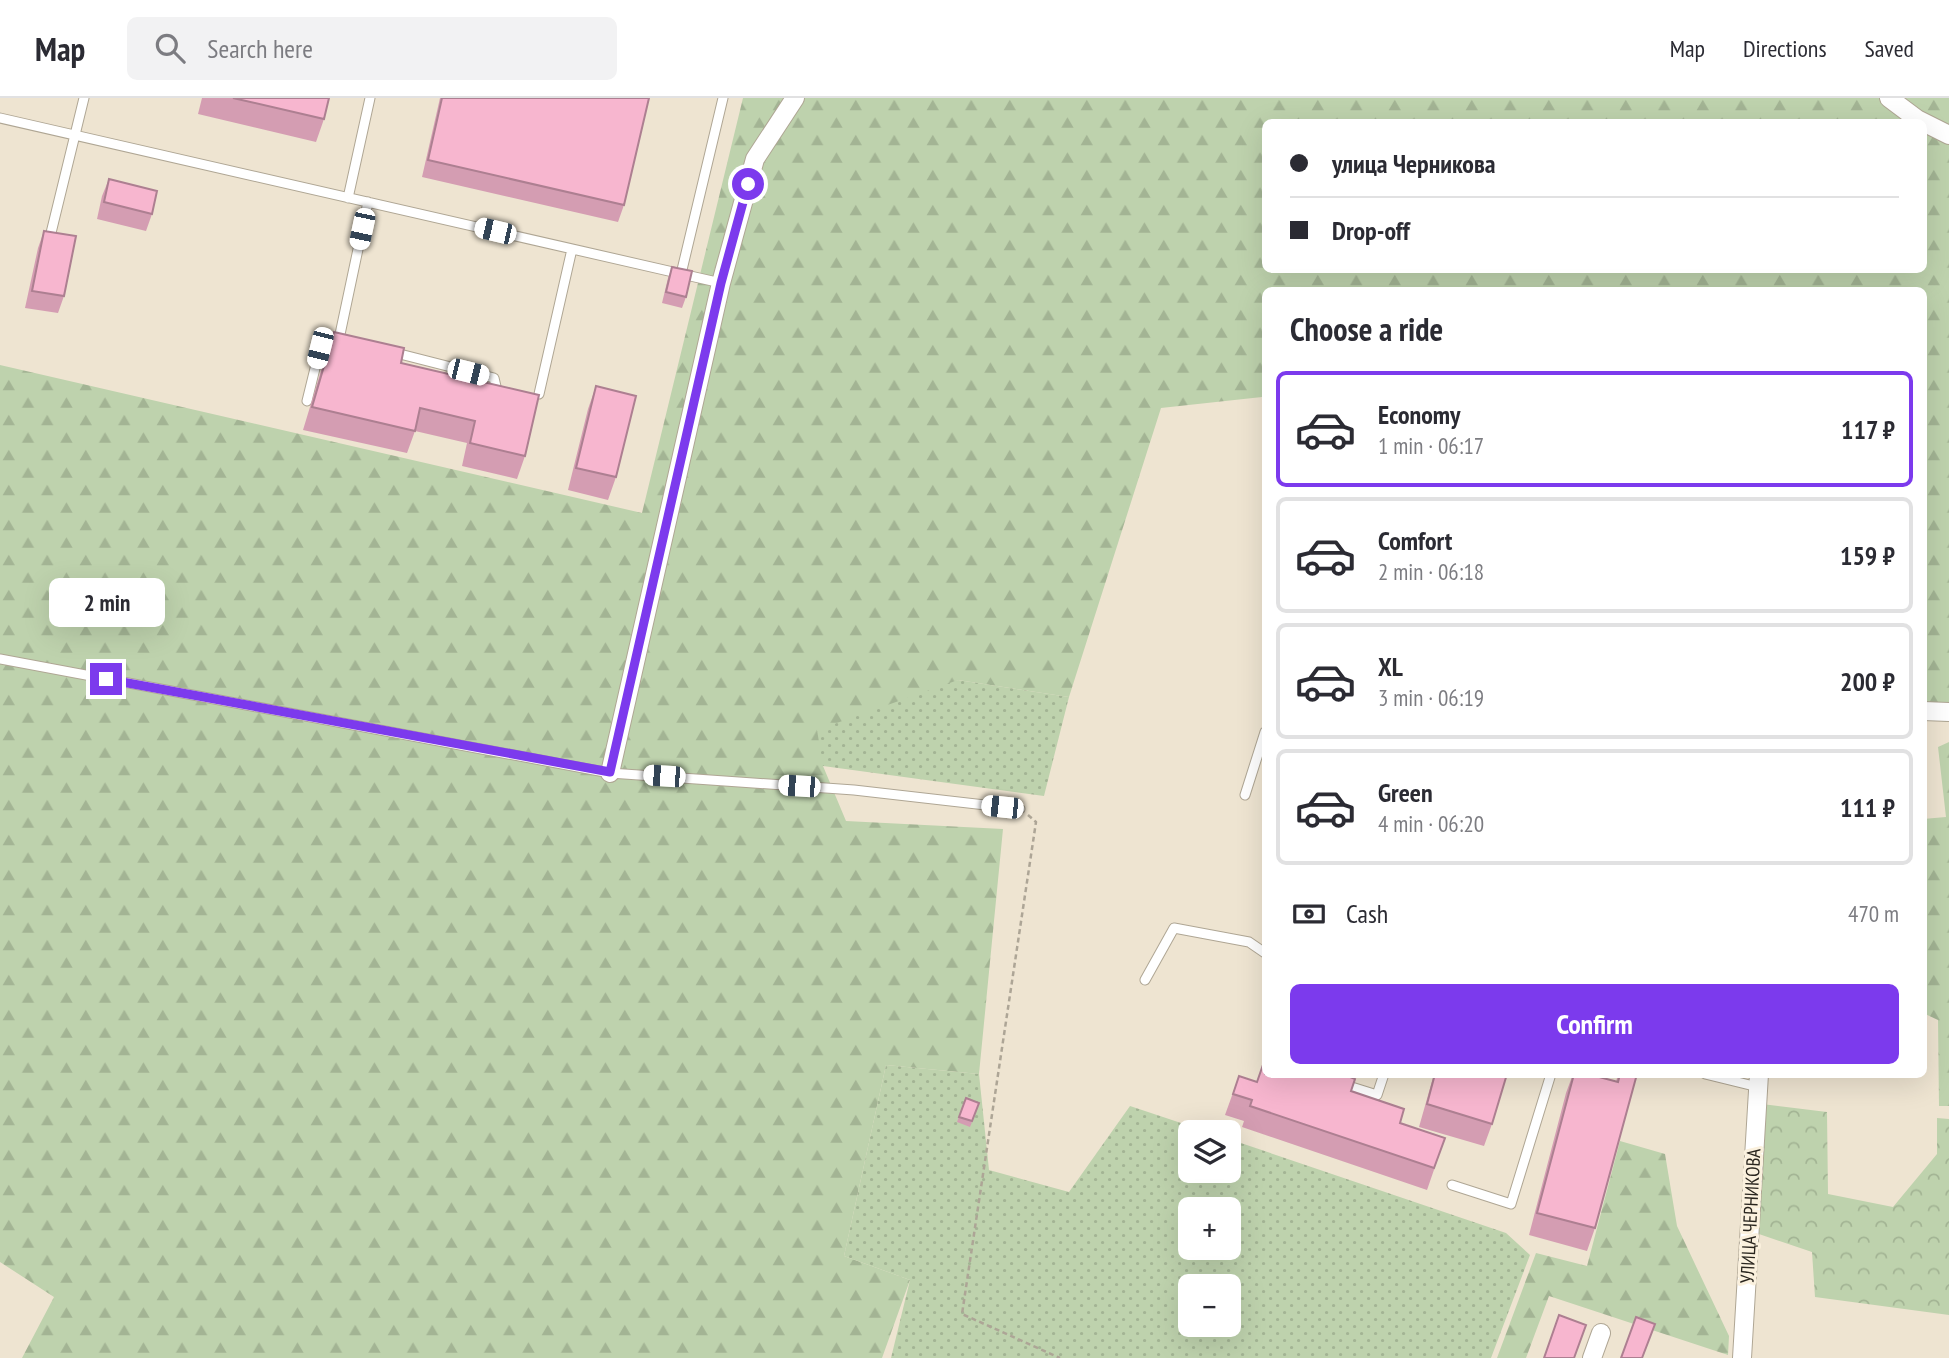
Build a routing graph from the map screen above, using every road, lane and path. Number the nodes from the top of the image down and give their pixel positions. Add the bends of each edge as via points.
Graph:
1 (84, 98) edge
2 (370, 98) edge
3 (723, 98) edge
4 (795, 98) edge
5 (1889, 98) edge
6 (0, 118) edge
7 (1917, 119) edge
8 (1927, 124) edge
9 (75, 135) junction
10 (1949, 135) edge
11 (348, 198) junction
12 (368, 202) junction
13 (50, 237) edge
14 (572, 249) junction
15 (681, 274) junction
16 (721, 283) junction
17 (339, 339) junction
18 (352, 342) edge
19 (378, 349) edge
20 (539, 394) edge
21 (307, 401) dead end
22 (500, 404) edge
23 (0, 659) edge
24 (1927, 710) edge
25 (1949, 712) edge
26 (1262, 741) edge
27 (610, 772) junction
28 (1245, 795) dead end
29 (1020, 809) joint
30 (1262, 951) edge
31 (1145, 980) dead end
32 (1383, 1078) edge
33 (1550, 1078) edge
34 (1736, 1078) edge
35 (1759, 1081) edge
36 (1342, 1084) edge
37 (1452, 1185) dead end
38 (1601, 1333) dead end
39 (1060, 1358) edge
40 (1592, 1358) edge
41 (1742, 1358) edge

1 - 9 lane
2 - 11 lane
3 - 15 lane
4 - 16 street via 755,159
5 - 7 street
6 - 9 lane
8 - 10 street
9 - 11 lane
9 - 13 lane
11 - 12 lane
12 - 14 lane
12 - 17 lane
14 - 15 lane
14 - 20 lane
15 - 16 lane
16 - 27 street
17 - 18 lane
17 - 21 lane via 320,348
19 - 22 lane via 494,378
23 - 27 lane
24 - 25 street
26 - 28 lane
27 - 29 lane via 854,790
29 - 39 path via 1036,822 962,1314
30 - 31 lane via 1249,942 1174,928
32 - 36 lane via 1377,1095
33 - 37 lane via 1511,1203
34 - 35 lane
35 - 41 street, УЛИЦА ЧЕРНИКОВА
38 - 40 street

